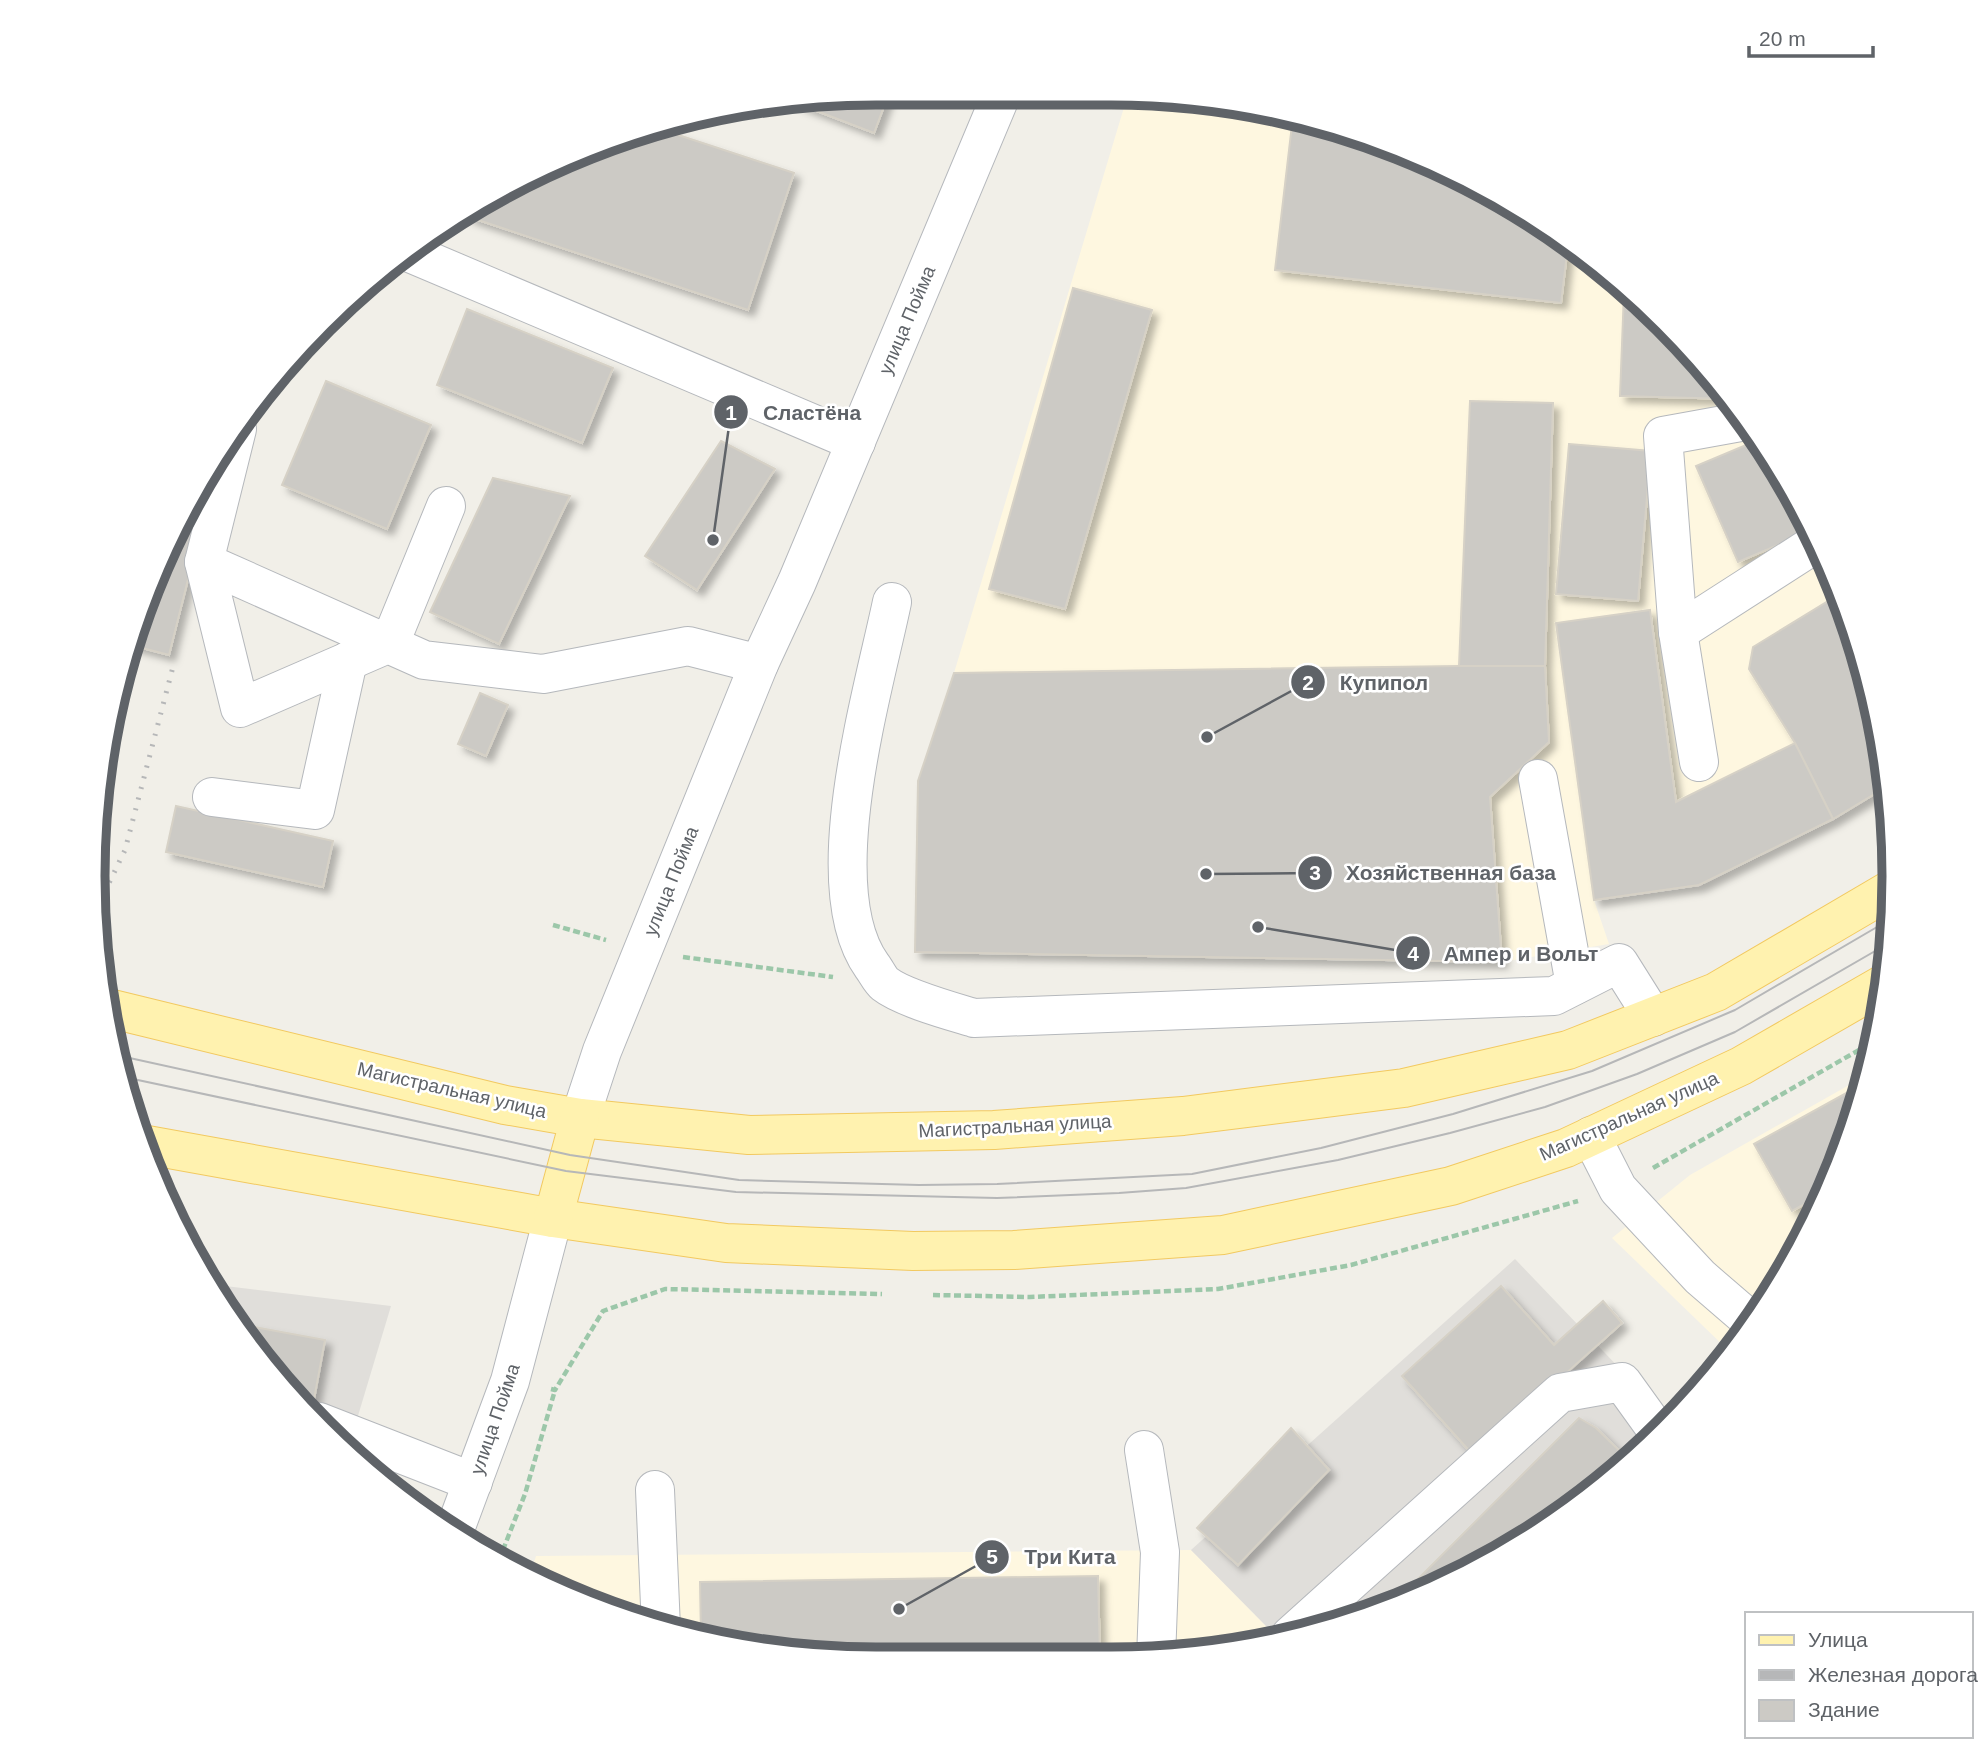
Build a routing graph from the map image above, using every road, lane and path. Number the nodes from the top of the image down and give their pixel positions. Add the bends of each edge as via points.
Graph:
1 (997, 105) edge
2 (418, 256) edge
3 (1734, 423) edge
4 (856, 442) junction
5 (231, 455) edge
6 (446, 506) dead end
7 (1808, 548) edge
8 (204, 562) junction
9 (892, 602) dead end
10 (1678, 632) junction
11 (390, 643) junction
12 (348, 661) junction
13 (759, 664) junction
14 (1699, 762) dead end
15 (1538, 779) dead end
16 (212, 797) dead end
17 (1881, 896) edge
18 (703, 960) dead end
19 (830, 978) dead end
20 (1575, 985) junction
21 (1873, 990) edge
22 (117, 1009) edge
23 (1653, 1017) junction
24 (580, 1118) junction
25 (1591, 1136) junction
26 (155, 1146) edge
27 (553, 1218) junction
28 (1744, 1315) edge
29 (555, 1390) dead end
30 (1652, 1424) edge
31 (341, 1431) edge
32 (1144, 1450) dead end
33 (473, 1482) junction
34 (655, 1490) dead end
35 (457, 1523) edge
36 (503, 1551) edge
37 (660, 1616) edge
38 (1305, 1622) edge
39 (1156, 1645) edge

1 - 4 street, улица Пойма
2 - 4 street
3 - 10 street via 1663,436
4 - 13 street, улица Пойма
5 - 8 street
6 - 11 street
7 - 10 street
8 - 11 street
8 - 12 street via 240,708
9 - 20 street via 850,798 846,872 862,952 884,983 923,1002 974,1018 1554,996
10 - 14 street
11 - 12 street
11 - 13 street via 424,660 543,674 688,646
12 - 16 street via 315,810
13 - 24 street, улица Пойма via 602,1051
15 - 20 street
17 - 23 main road, Магистральная улица via 1716,992
18 - 19 path
20 - 23 street via 1619,963
21 - 25 main road, Магистральная улица via 1741,1066
22 - 24 main road, Магистральная улица via 505,1105
23 - 24 main road, Магистральная улица via 1568,1050 1404,1088 1183,1115 994,1130 748,1135
24 - 27 main road, улица Пойма
25 - 27 main road, Магистральная улица via 1451,1186 1223,1235 1014,1250 913,1251 726,1243
25 - 28 street via 1618,1189 1700,1277
26 - 27 main road, Магистральная улица
27 - 33 street, улица Пойма via 510,1381
29 - 36 path via 525,1494
30 - 38 street via 1622,1382 1560,1393
31 - 33 street
32 - 39 street via 1160,1552
33 - 35 street, улица Пойма
34 - 37 street

